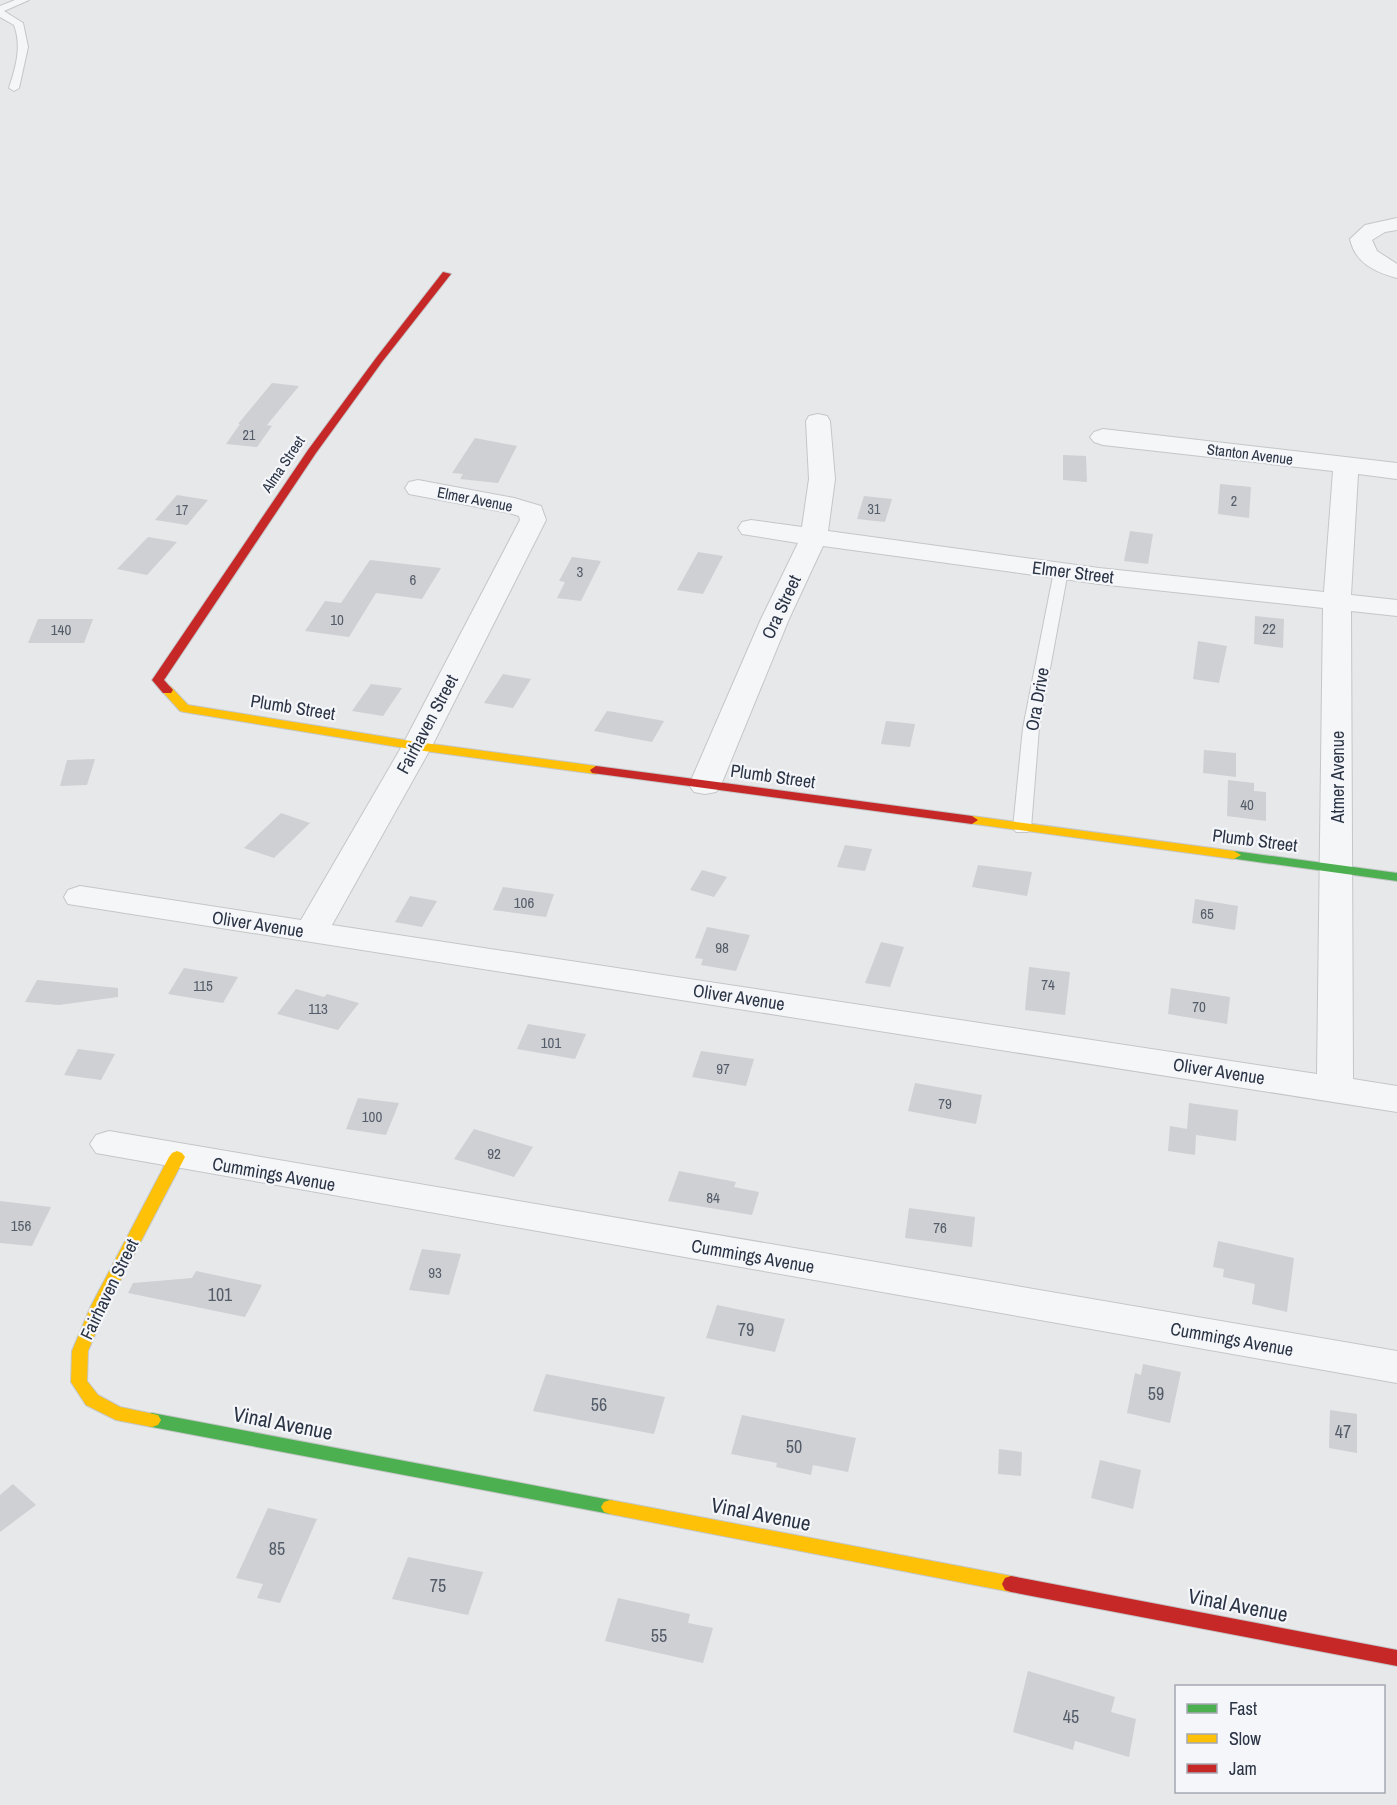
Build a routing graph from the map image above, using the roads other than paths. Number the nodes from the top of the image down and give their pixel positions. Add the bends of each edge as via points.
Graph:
1 (24, 0) edge
2 (0, 11) edge
3 (14, 88) dead end
4 (1397, 224) edge
5 (1397, 271) edge
6 (446, 274) dead end
7 (818, 421) dead end
8 (1103, 437) dead end
9 (1346, 465) junction
10 (1397, 471) edge
11 (418, 488) dead end
12 (532, 513) joint
13 (751, 528) dead end
14 (814, 537) junction
15 (1061, 571) junction
16 (1337, 601) junction
17 (1397, 608) edge
18 (158, 680) joint
19 (417, 746) junction
20 (705, 785) junction
21 (1022, 828) junction
22 (1338, 869) junction
23 (1397, 877) edge
24 (80, 897) dead end
25 (311, 932) junction
26 (1335, 1089) junction
27 (1397, 1099) edge
28 (109, 1144) dead end
29 (177, 1157) junction
30 (1397, 1367) edge
31 (116, 1413) joint
32 (1397, 1658) edge

1 - 2 lane
2 - 3 lane via 18,23 25,41
4 - 5 street via 1376,227 1361,239 1368,256
6 - 18 street, Alma Street via 312,452
7 - 14 street, Ora Street via 822,479
8 - 9 street, Stanton Avenue
9 - 10 street, Stanton Avenue
9 - 16 street, Atmer Avenue
11 - 12 street, Elmer Avenue
12 - 19 street, Fairhaven Street via 524,540
13 - 14 street, Elmer Street
14 - 15 street, Elmer Street
14 - 20 street, Ora Street
15 - 16 street, Elmer Street
15 - 21 lane, Ora Drive via 1031,728
16 - 17 street, Elmer Street
16 - 22 street, Atmer Avenue
18 - 19 street, Plumb Street via 184,708
19 - 20 street, Plumb Street
19 - 25 street, Fairhaven Street
20 - 21 street, Plumb Street
21 - 22 street, Plumb Street
22 - 23 street, Plumb Street
22 - 26 street, Atmer Avenue
24 - 25 street, Oliver Avenue
25 - 26 street, Oliver Avenue
26 - 27 street, Oliver Avenue
28 - 29 street, Cummings Avenue
29 - 30 street, Cummings Avenue
29 - 31 street, Fairhaven Street via 99,1306 80,1351 79,1382 92,1400
31 - 32 street, Vinal Avenue

